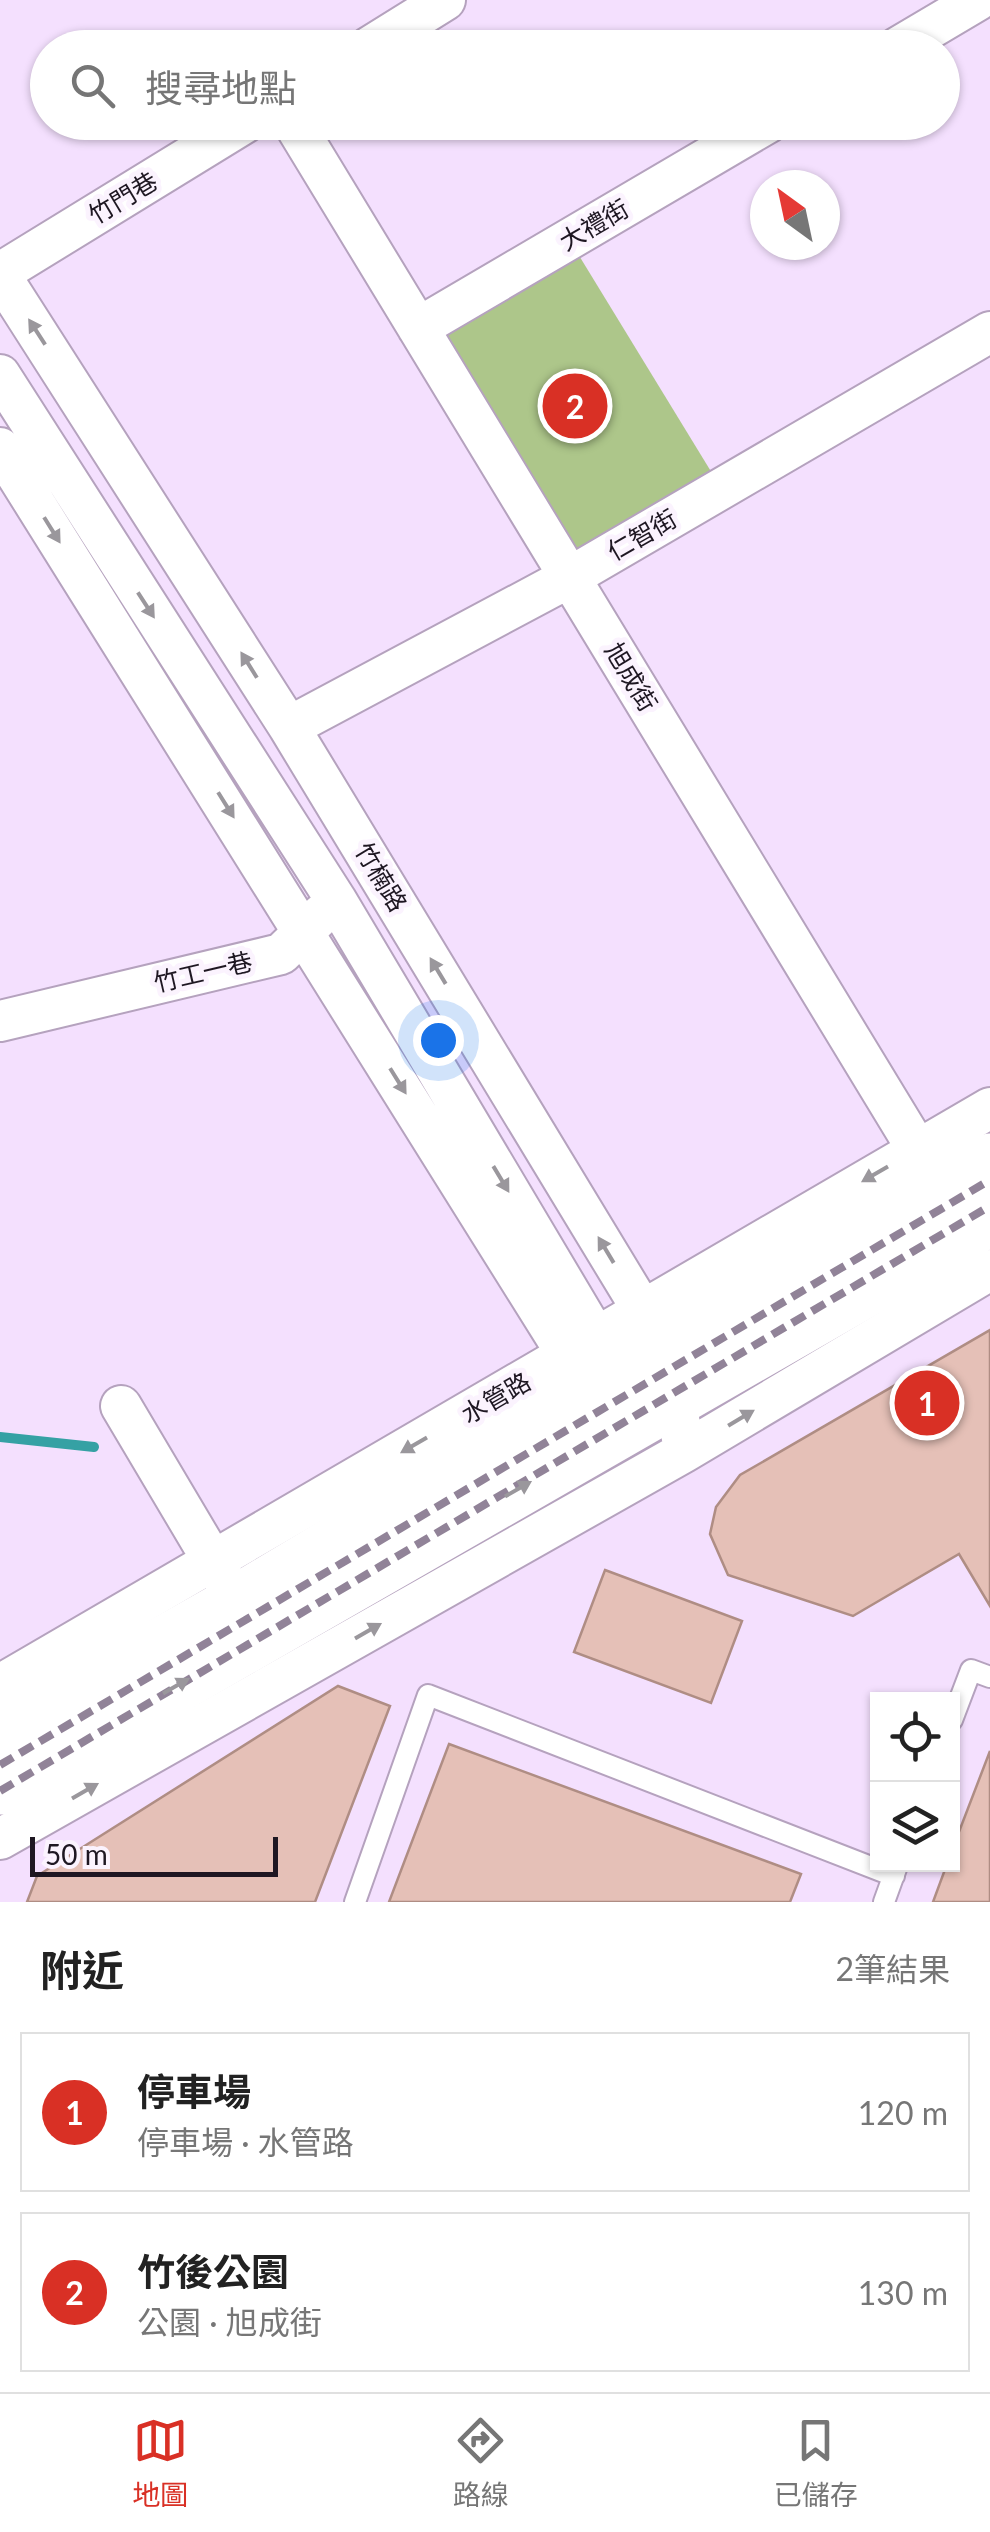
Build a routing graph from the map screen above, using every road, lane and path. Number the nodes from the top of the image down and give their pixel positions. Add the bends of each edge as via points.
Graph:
1 (445, 0) edge
2 (978, 0) edge
3 (397, 30) edge
4 (927, 30) edge
5 (217, 140) edge
6 (304, 140) edge
7 (738, 140) edge
8 (0, 274) edge
9 (418, 328) junction
10 (990, 332) edge
11 (0, 374) edge
12 (68, 379) junction
13 (10, 416) edge
14 (0, 448) edge
15 (570, 577) junction
16 (289, 727) junction
17 (373, 864) junction
18 (336, 900) junction
19 (305, 930) junction
20 (0, 1021) edge
21 (990, 1108) edge
22 (990, 1161) edge
23 (961, 1212) edge
24 (656, 1328) junction
25 (616, 1379) junction
26 (121, 1406) dead end
27 (684, 1452) junction
28 (225, 1582) junction
29 (990, 1677) edge
30 (0, 1685) edge
31 (960, 1699) edge
32 (0, 1736) edge
33 (0, 1787) edge
34 (0, 1839) edge
35 (870, 1860) edge
36 (895, 1872) edge
37 (355, 1902) edge
38 (884, 1902) edge

1 - 3 street
2 - 4 street
5 - 8 street, 竹門巷
6 - 9 street, 旭成街
7 - 9 street, 大禮街
12 -> 8 street, 竹楠路
9 - 15 street, 旭成街
10 - 15 street, 仁智街
11 - 13 street, 竹楠路
12 - 13 street
16 -> 12 street, 竹楠路
13 -> 18 street, 竹楠路
14 -> 19 street, 竹楠路
15 - 16 street, 仁智街
15 - 23 street, 旭成街
16 - 17 street, 竹楠路
17 - 18 street, 竹工一巷
24 -> 17 street, 竹楠路
18 - 19 street, 竹工一巷
18 -> 25 street, 竹楠路
19 - 20 street, 竹工一巷 via 280,954
19 -> 25 street, 竹楠路
21 - 23 street, 水管路
22 - 23 street, 水管路
23 -> 24 street, 水管路
23 - 25 street, 水管路
27 -> 23 street, 水管路
24 - 25 street, 水管路
25 - 27 street, 竹楠路
25 -> 28 street, 水管路
33 -> 25 street, 水管路
26 - 28 street
34 -> 27 street, 水管路
28 - 30 street, 水管路
28 - 32 street, 水管路
29 - 31 lane via 971,1670
35 - 37 lane via 428,1695
36 - 38 lane

